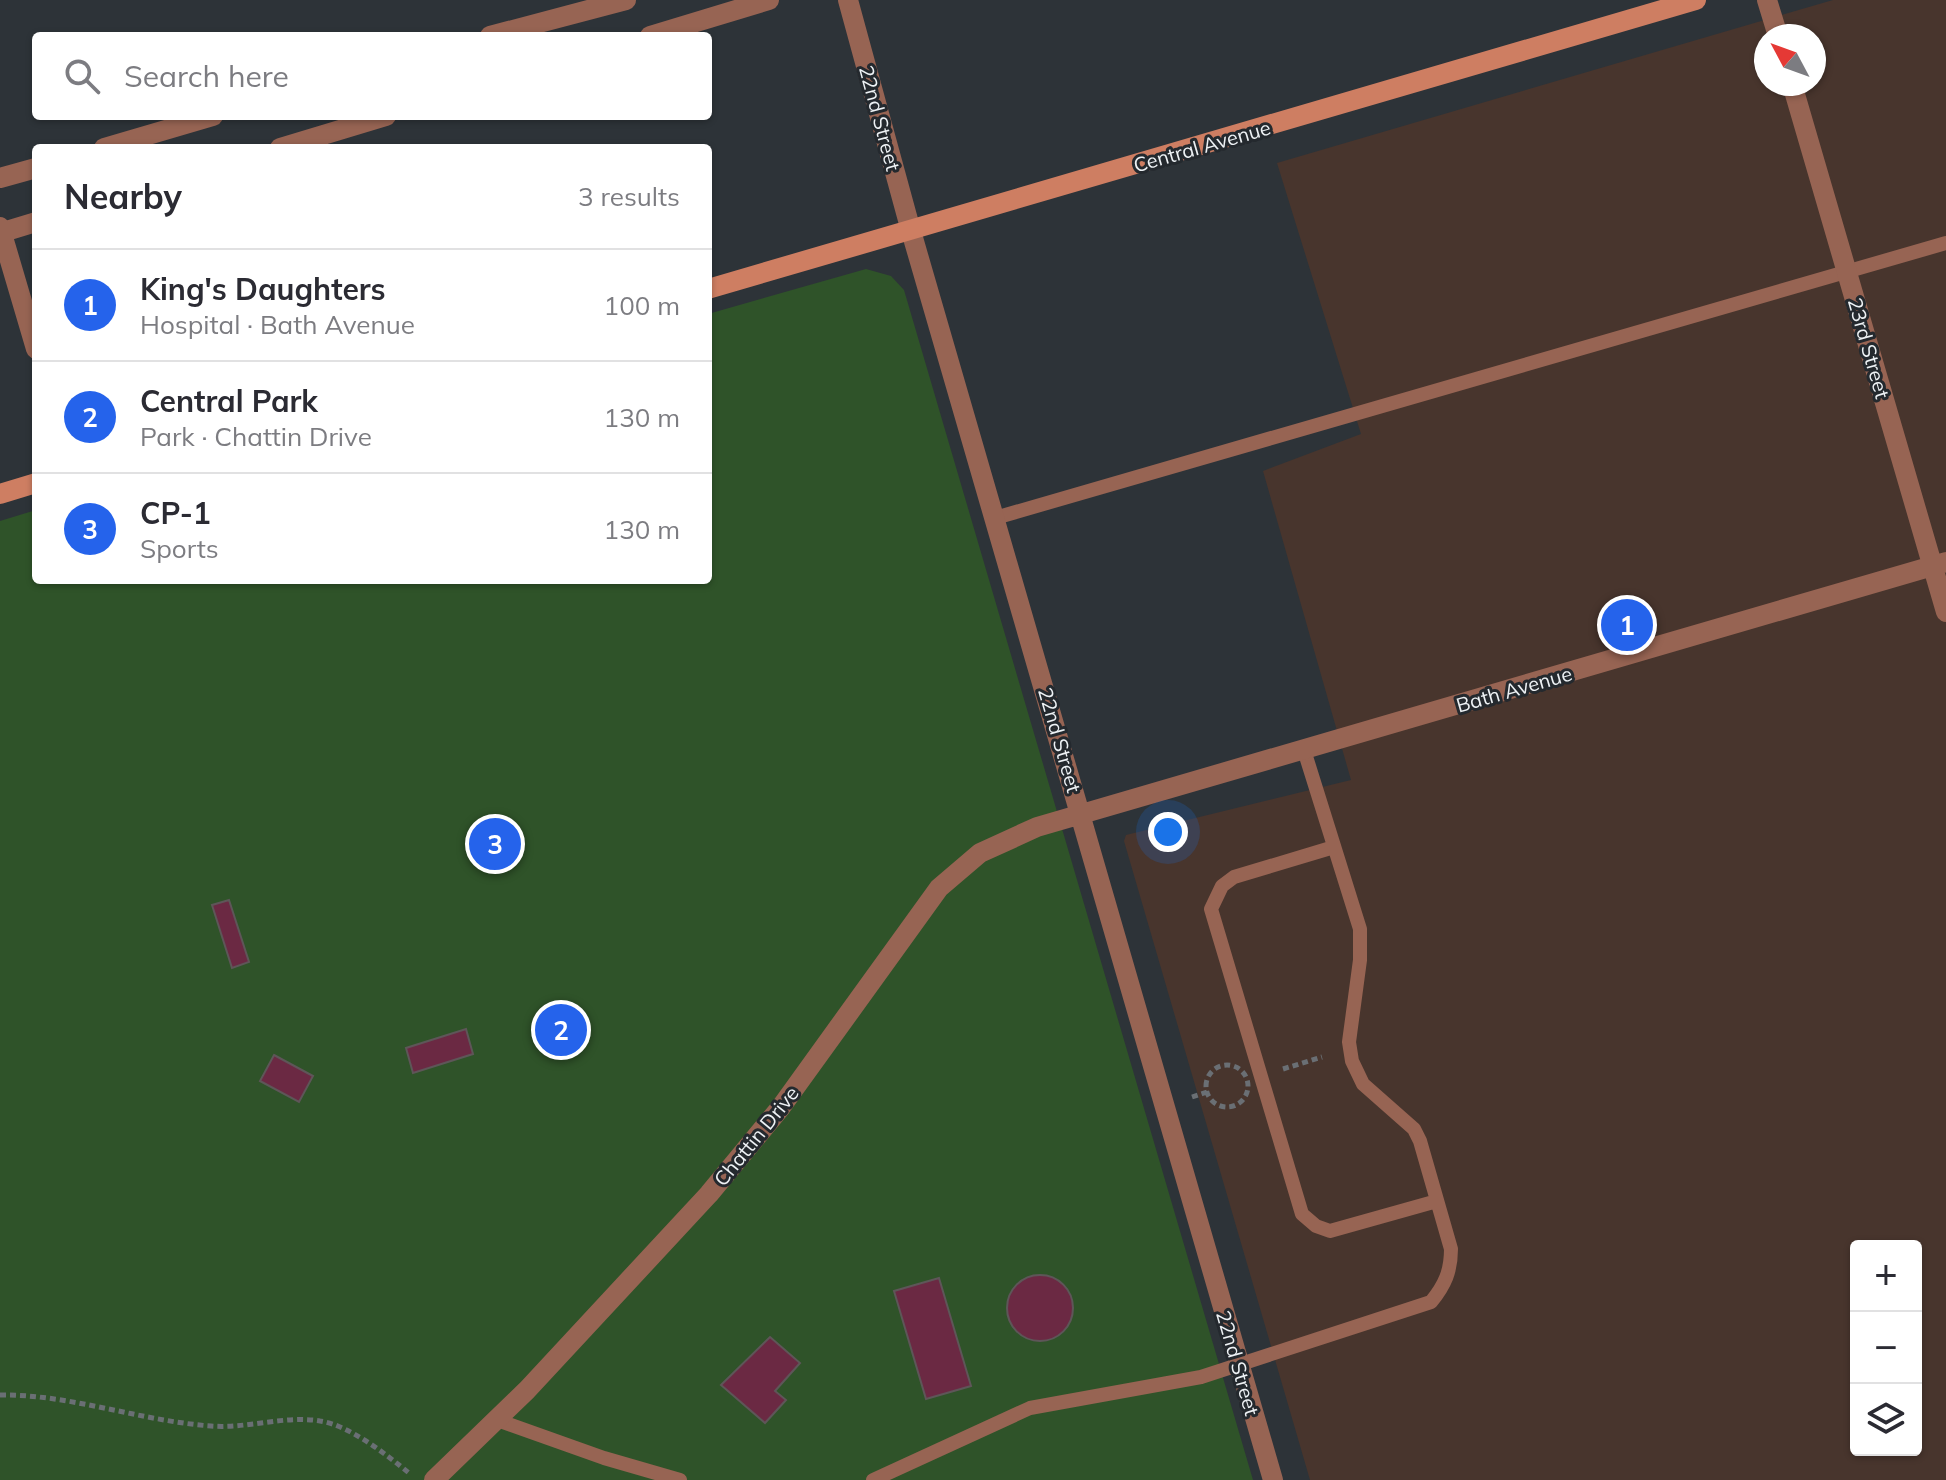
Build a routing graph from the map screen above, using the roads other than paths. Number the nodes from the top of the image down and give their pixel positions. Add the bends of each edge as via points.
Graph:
1 (626, 0) edge
2 (769, 0) edge
3 (848, 0) edge
4 (1696, 0) edge
5 (1767, 0) edge
6 (1774, 24) edge
7 (505, 32) edge
8 (663, 32) edge
9 (1796, 96) edge
10 (199, 120) edge
11 (373, 120) edge
12 (118, 144) edge
13 (293, 144) edge
14 (32, 169) edge
15 (0, 178) edge
16 (32, 223) edge
17 (0, 231) edge
18 (911, 231) junction
19 (1946, 243) edge
20 (1847, 272) junction
21 (712, 288) edge
22 (32, 336) edge
23 (32, 484) edge
24 (0, 494) edge
25 (995, 518) junction
26 (1939, 564) edge
27 (1946, 612) edge
28 (1304, 750) junction
29 (1082, 815) junction
30 (1334, 847) junction
31 (1437, 1201) junction
32 (1239, 1367) junction
33 (497, 1420) junction
34 (438, 1477) edge
35 (680, 1480) edge
36 (873, 1480) edge
37 (1273, 1480) edge

1 - 7 street
2 - 8 street
3 - 18 street, 22nd Street
4 - 18 street, Central Avenue
5 - 6 street
9 - 20 street, 23rd Street
10 - 12 street
11 - 13 street
14 - 15 street
16 - 17 street
17 - 22 street
18 - 21 street, Central Avenue
18 - 25 street, 22nd Street
19 - 20 lane
20 - 25 lane
20 - 26 street, 23rd Street
23 - 24 street
25 - 29 street, 22nd Street
26 - 27 street, 23rd Street
26 - 28 street, Bath Avenue
28 - 29 street, Bath Avenue
28 - 30 lane
29 - 32 street, 22nd Street
29 - 33 street, Chattin Drive via 1004,840 939,888 772,1118 709,1194
30 - 31 lane via 1360,929 1349,1042 1352,1061 1375,1098 1414,1129
30 - 31 lane via 1234,877 1214,896 1211,909 1302,1214 1330,1231
31 - 32 lane via 1451,1267 1431,1302
32 - 36 lane via 1167,1386 1030,1408
32 - 37 street, 22nd Street
33 - 34 street, Chattin Drive
33 - 35 lane

